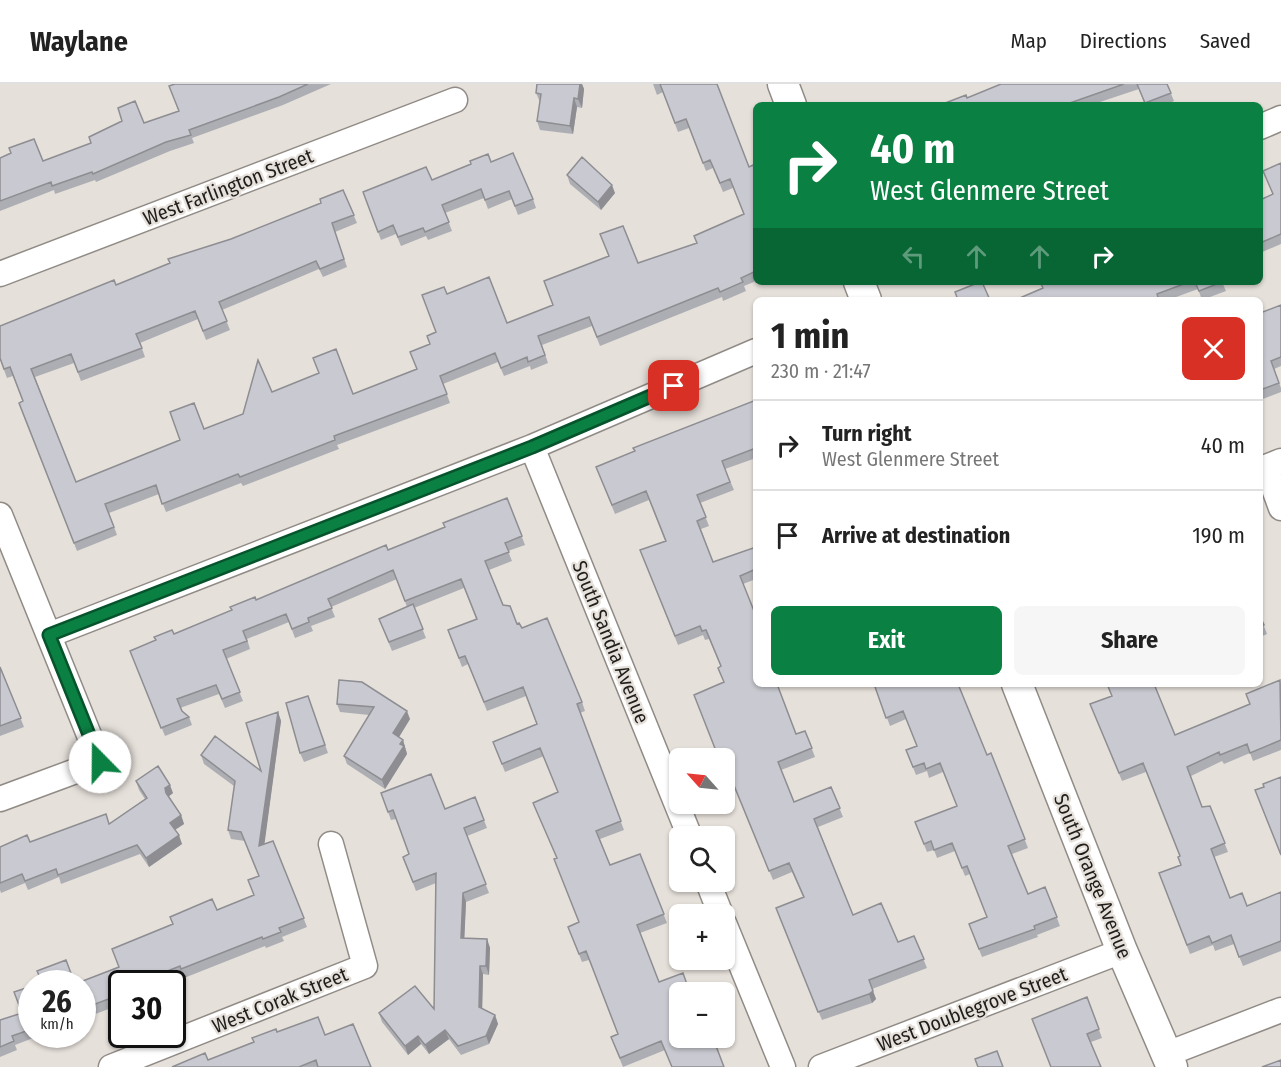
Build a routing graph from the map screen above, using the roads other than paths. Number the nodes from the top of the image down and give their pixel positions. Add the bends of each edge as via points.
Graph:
1 (783, 84) edge
2 (455, 100) dead end
3 (790, 102) edge
4 (1281, 118) edge
5 (1263, 126) edge
6 (0, 274) edge
7 (753, 352) edge
8 (532, 447) junction
9 (1273, 464) edge
10 (1281, 508) edge
11 (0, 515) edge
12 (49, 635) junction
13 (1018, 687) edge
14 (0, 799) edge
15 (686, 826) edge
16 (331, 844) dead end
17 (735, 949) edge
18 (1122, 951) junction
19 (1281, 1010) edge
20 (1170, 1061) edge
21 (111, 1067) edge
22 (783, 1067) edge
23 (821, 1067) edge

1 - 3 street
2 - 6 street, West Farlington Street
4 - 5 street
7 - 8 street
8 - 12 street
8 - 15 street, South Sandia Avenue
9 - 10 street
11 - 12 street
12 - 14 street via 100,762
13 - 18 street, South Orange Avenue
16 - 21 street, West Corak Street via 365,966
17 - 22 street
18 - 20 street, South Orange Avenue
18 - 23 street, West Doublegrove Street
19 - 20 street

